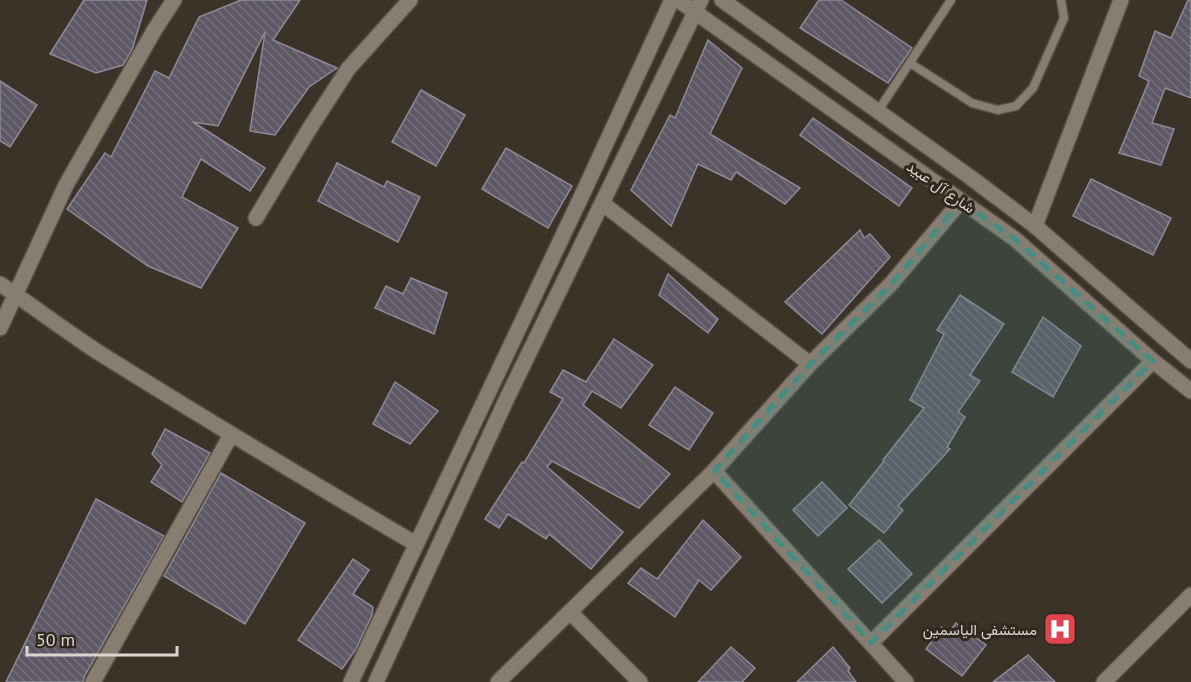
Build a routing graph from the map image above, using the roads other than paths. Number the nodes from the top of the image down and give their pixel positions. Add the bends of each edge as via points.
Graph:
1 (174, 0) edge
2 (410, 0) edge
3 (672, 0) edge
4 (678, 0) edge
5 (722, 0) edge
6 (951, 0) edge
7 (1061, 0) edge
8 (1121, 0) edge
9 (698, 6) edge
10 (910, 63) junction
11 (878, 111) junction
12 (961, 201) junction
13 (602, 203) junction
14 (256, 218) dead end
15 (1035, 226) junction
16 (0, 284) edge
17 (16, 295) junction
18 (0, 328) edge
19 (1154, 361) junction
20 (1191, 361) edge
21 (810, 364) junction
22 (1191, 391) edge
23 (231, 435) junction
24 (714, 471) junction
25 (416, 544) junction
26 (1191, 595) edge
27 (570, 612) junction
28 (871, 643) junction
29 (93, 682) edge
30 (351, 682) edge
31 (376, 682) edge
32 (498, 682) edge
33 (640, 682) edge
34 (906, 682) edge
35 (1104, 682) edge

1 - 17 street via 66,185
2 - 14 street via 348,69
3 - 25 street
4 - 9 street, شارع آل عبيد
5 - 11 street, شارع آل عبيد
6 - 10 lane
7 - 10 lane via 1064,18 1033,88 1016,106 998,110 972,103
8 - 15 street
9 - 12 street, شارع آل عبيد
9 - 13 street
10 - 11 lane
11 - 15 street, شارع آل عبيد
12 - 19 street, شارع آل عبيد via 1015,239
12 - 21 street via 890,285
13 - 21 street
13 - 31 street
15 - 20 street, شارع آل عبيد
16 - 17 street
17 - 18 street
17 - 23 street
19 - 22 street, شارع آل عبيد
19 - 28 street
21 - 24 street
23 - 25 street
23 - 29 street
24 - 27 street
24 - 28 street
25 - 30 street
26 - 35 street
27 - 32 street
27 - 33 street
28 - 34 street

